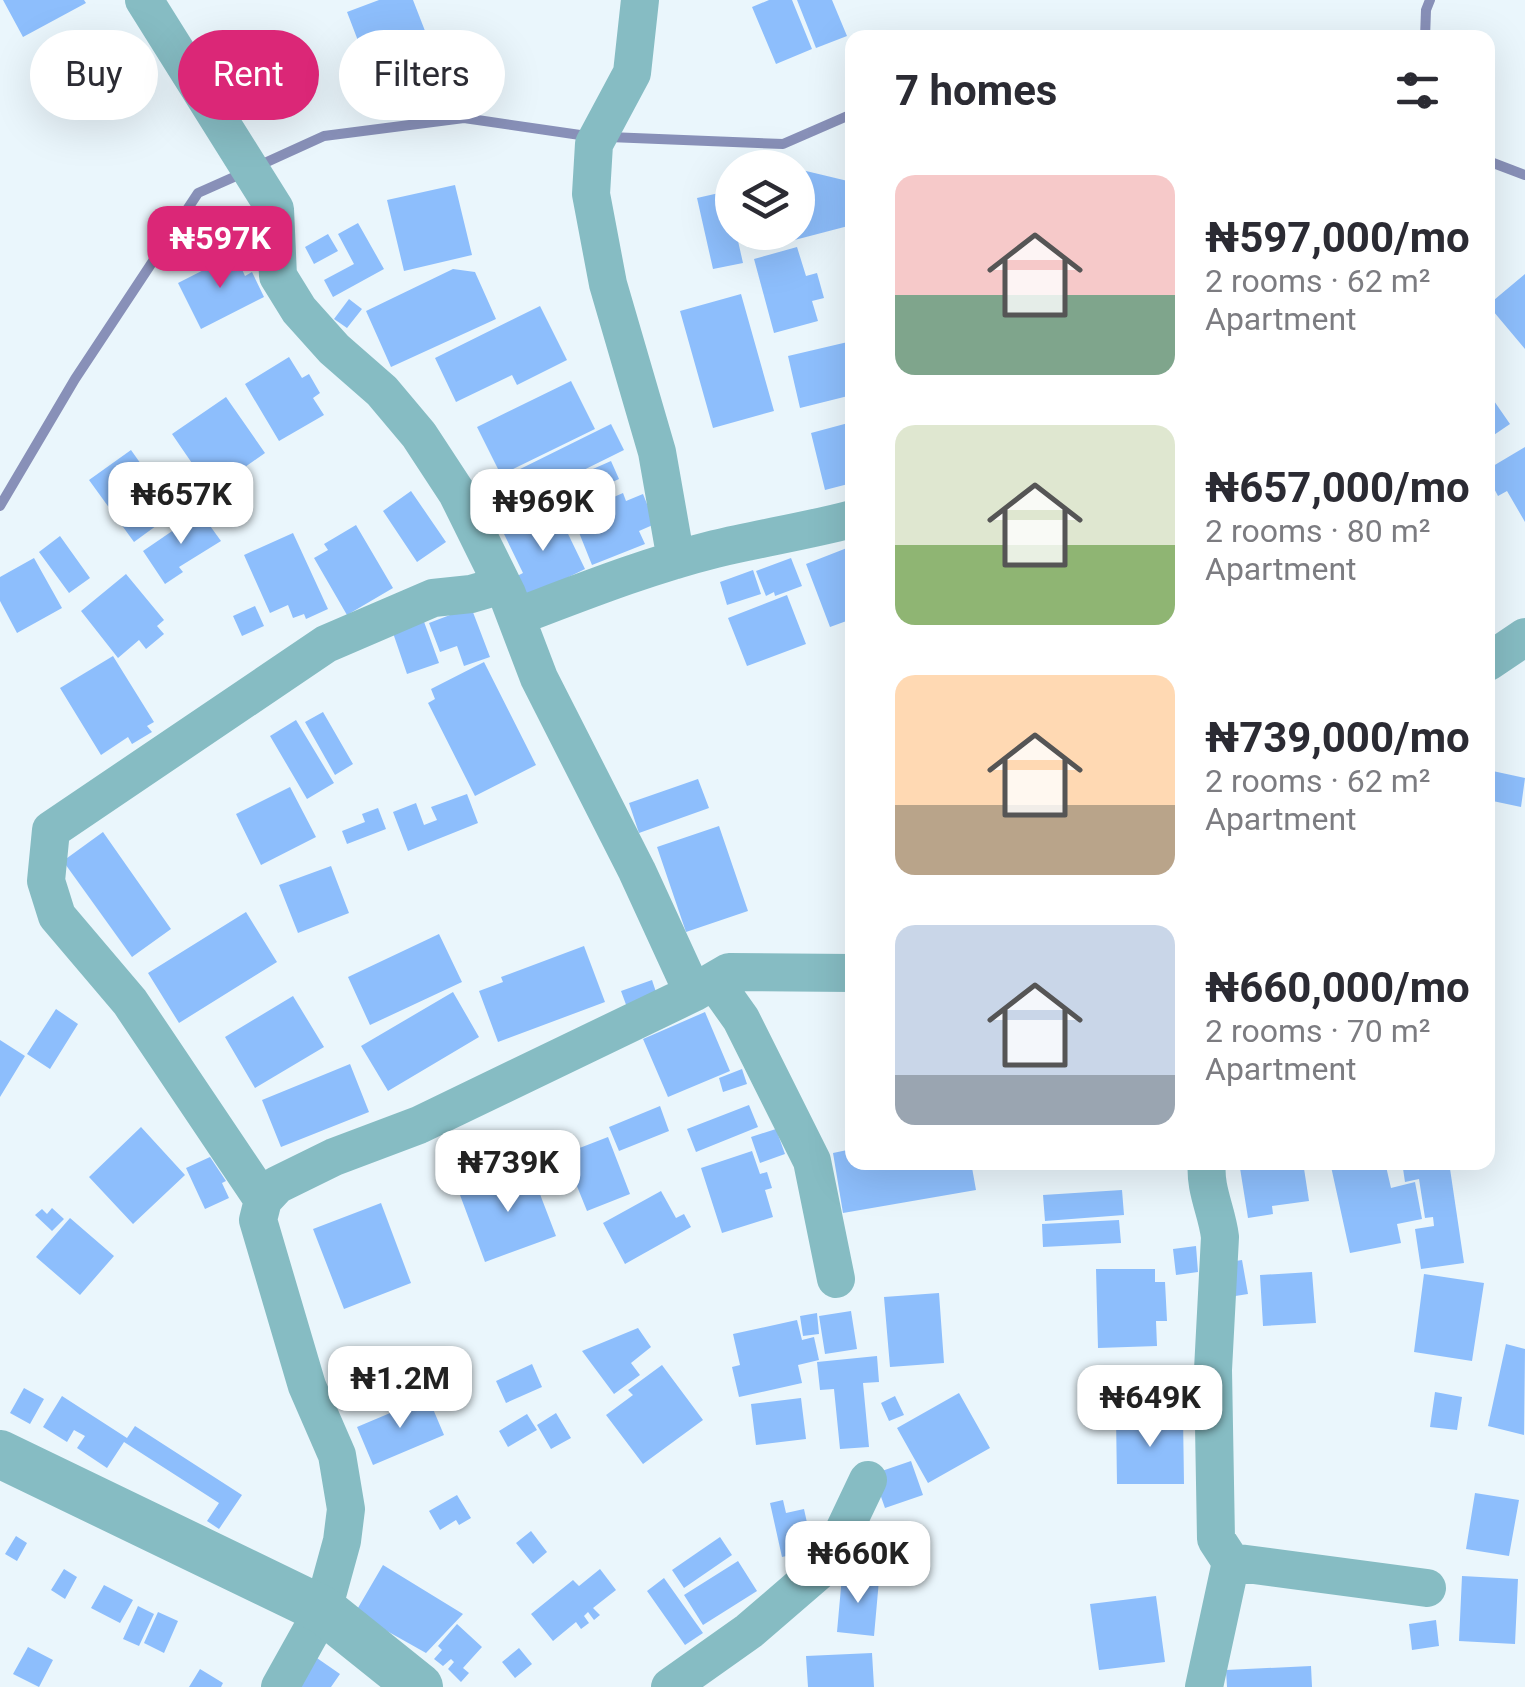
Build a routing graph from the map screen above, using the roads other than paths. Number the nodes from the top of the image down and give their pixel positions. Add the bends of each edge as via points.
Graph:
1 (144, 0) edge
2 (640, 0) edge
3 (845, 521) edge
4 (676, 560) junction
5 (509, 600) junction
6 (1525, 637) edge
7 (1495, 657) edge
8 (845, 973) edge
9 (704, 987) junction
10 (1206, 1170) edge
11 (263, 1200) junction
12 (836, 1279) dead end
13 (0, 1454) edge
14 (868, 1480) dead end
15 (1230, 1562) junction
16 (1427, 1588) dead end
17 (323, 1610) junction
18 (280, 1687) edge
19 (419, 1687) edge
20 (670, 1687) edge
21 (1204, 1687) edge

1 - 5 street via 276,209 278,276 334,349 419,435
2 - 4 street via 632,73 594,144 590,194 608,284 657,452
3 - 4 street
4 - 5 street
5 - 9 street via 539,678
5 - 11 street via 471,594 432,598 326,644 51,830 46,880 57,916 130,1002
6 - 7 street
8 - 9 street via 729,972
9 - 11 street via 419,1125 276,1184
9 - 12 street via 741,1019 812,1160
10 - 15 street via 1220,1237 1213,1370 1216,1539
11 - 17 street via 258,1220 306,1386 337,1455 346,1510
13 - 17 street
14 - 20 street via 829,1562
15 - 16 street
15 - 21 street
17 - 18 street
17 - 19 street

